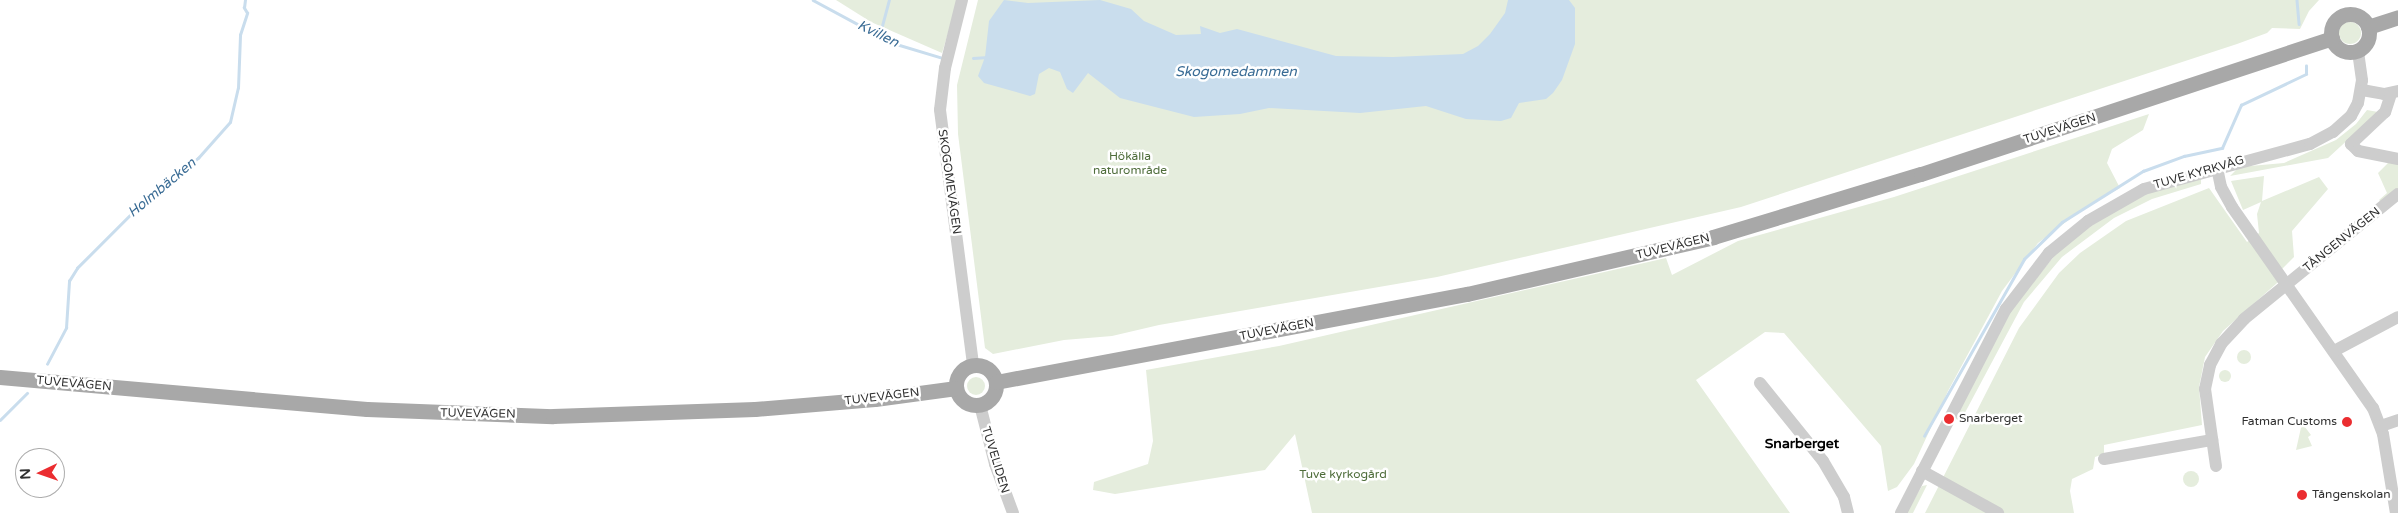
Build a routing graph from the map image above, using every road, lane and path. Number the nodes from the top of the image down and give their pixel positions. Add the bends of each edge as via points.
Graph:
1 (962, 0) edge
2 (2398, 17) edge
3 (2368, 27) junction
4 (2332, 38) junction
5 (2358, 50) junction
6 (2362, 90) junction
7 (2394, 93) edge
8 (2398, 159) edge
9 (2216, 168) junction
10 (2398, 194) edge
11 (2286, 286) junction
12 (2398, 317) edge
13 (2334, 351) junction
14 (973, 365) junction
15 (0, 377) edge
16 (996, 382) junction
17 (1760, 383) dead end
18 (956, 388) junction
19 (980, 405) junction
20 (2398, 420) edge
21 (2381, 426) junction
22 (2212, 440) junction
23 (2104, 459) dead end
24 (2216, 466) dead end
25 (1922, 471) junction
26 (1014, 513) edge
27 (1848, 513) edge
28 (1900, 513) edge
29 (1998, 513) edge
30 (2396, 513) edge

1 - 14 street, SKOGOMEVÄGEN via 945,68 940,110
2 - 3 main road
3 - 4 main road via 2358,16 2344,15 2333,24
3 - 5 main road via 2367,41
4 - 5 main road via 2340,49
4 - 16 main road, TUVEVÄGEN via 1946,166 1713,237 1467,294
5 - 6 street, TUVE KYRKVÄG
6 - 7 street
6 - 9 street, TUVE KYRKVÄG via 2351,116 2323,138
7 - 8 street via 2385,112 2351,144 2358,151
9 - 11 street via 2221,187 2232,207
9 - 25 street, TUVE KYRKVÄG via 2157,184 2127,197 2073,232 2038,265 2006,309
10 - 11 street, TÅNGENVÄGEN
11 - 13 street
11 - 22 street, TÅNGENVÄGEN via 2234,327 2214,354 2205,389
12 - 13 street
13 - 21 street
14 - 16 main road via 988,369
14 - 18 main road via 960,373
15 - 18 main road, TUVEVÄGEN via 367,409 553,416 755,409 875,399
16 - 19 main road via 993,396
17 - 27 street via 1823,461 1844,497
18 - 19 main road via 964,402
19 - 26 street, TUVELIDEN via 995,464
20 - 21 street
21 - 30 street
22 - 23 street
22 - 24 street, TÅNGENVÄGEN
25 - 28 street, TUVE KYRKVÄG
25 - 29 street

